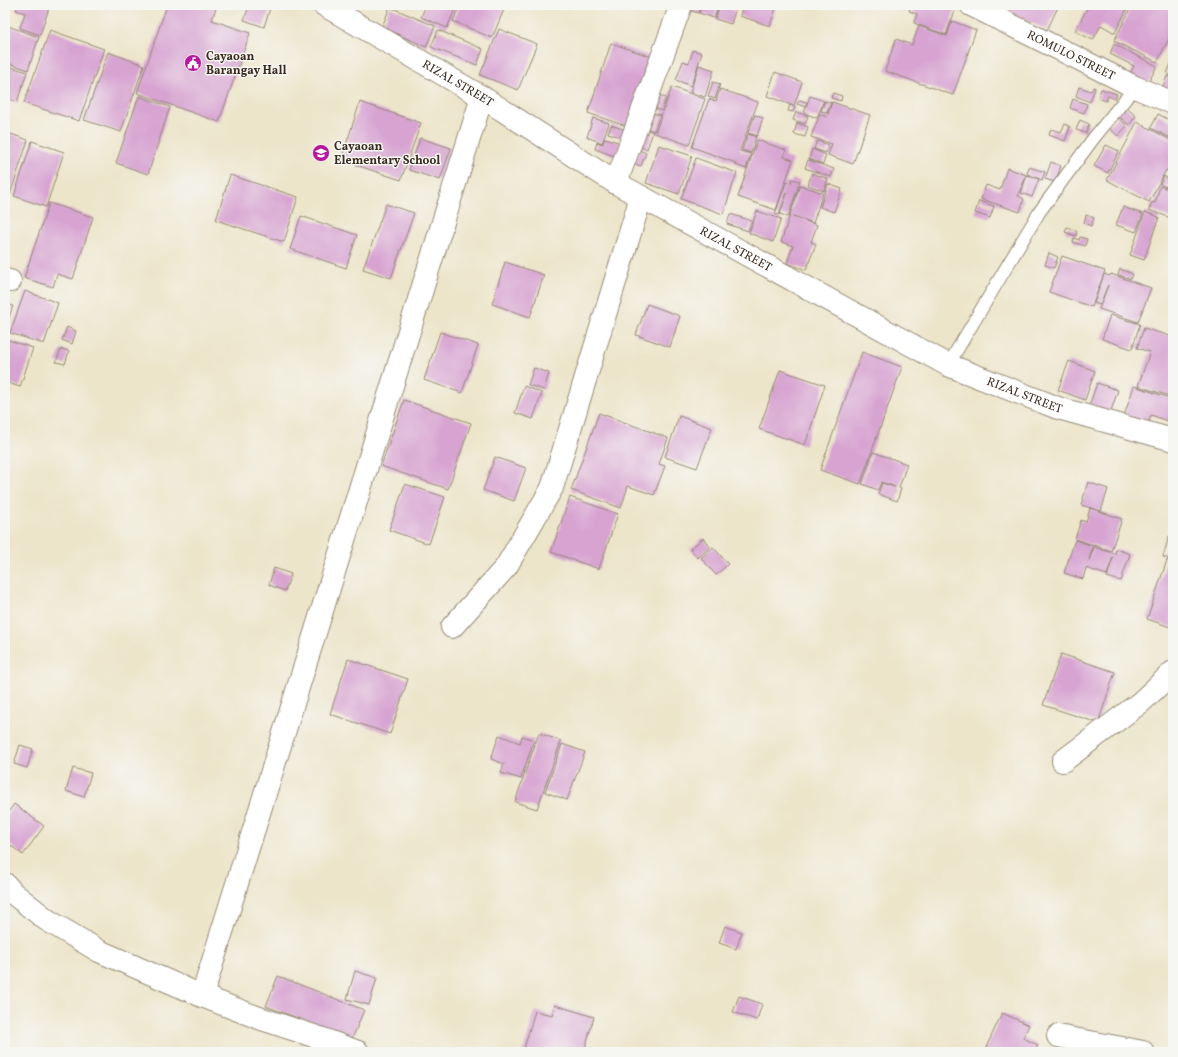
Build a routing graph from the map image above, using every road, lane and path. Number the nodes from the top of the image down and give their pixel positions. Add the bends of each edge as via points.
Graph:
1 (324, 5) edge
2 (681, 5) edge
3 (971, 5) edge
4 (1135, 87) junction
5 (482, 97) junction
6 (1173, 102) edge
7 (616, 183) junction
8 (641, 197) junction
9 (948, 366) junction
10 (1173, 440) edge
11 (452, 627) dead end
12 (1173, 672) edge
13 (1064, 761) dead end
14 (5, 884) edge
15 (202, 996) junction
16 (1058, 1036) dead end
17 (358, 1052) edge
18 (1143, 1052) edge

1 - 5 street, RIZAL STREET
2 - 7 street
3 - 4 street, ROMULO STREET
4 - 6 street, ROMULO STREET
4 - 9 lane via 1040,211
5 - 7 street, RIZAL STREET
5 - 15 street
7 - 8 street, RIZAL STREET
8 - 9 street, RIZAL STREET
8 - 11 street via 552,488 506,567
9 - 10 street, RIZAL STREET via 1058,408
12 - 13 street via 1141,702
14 - 15 street via 47,920 99,951
15 - 17 street
16 - 18 street

